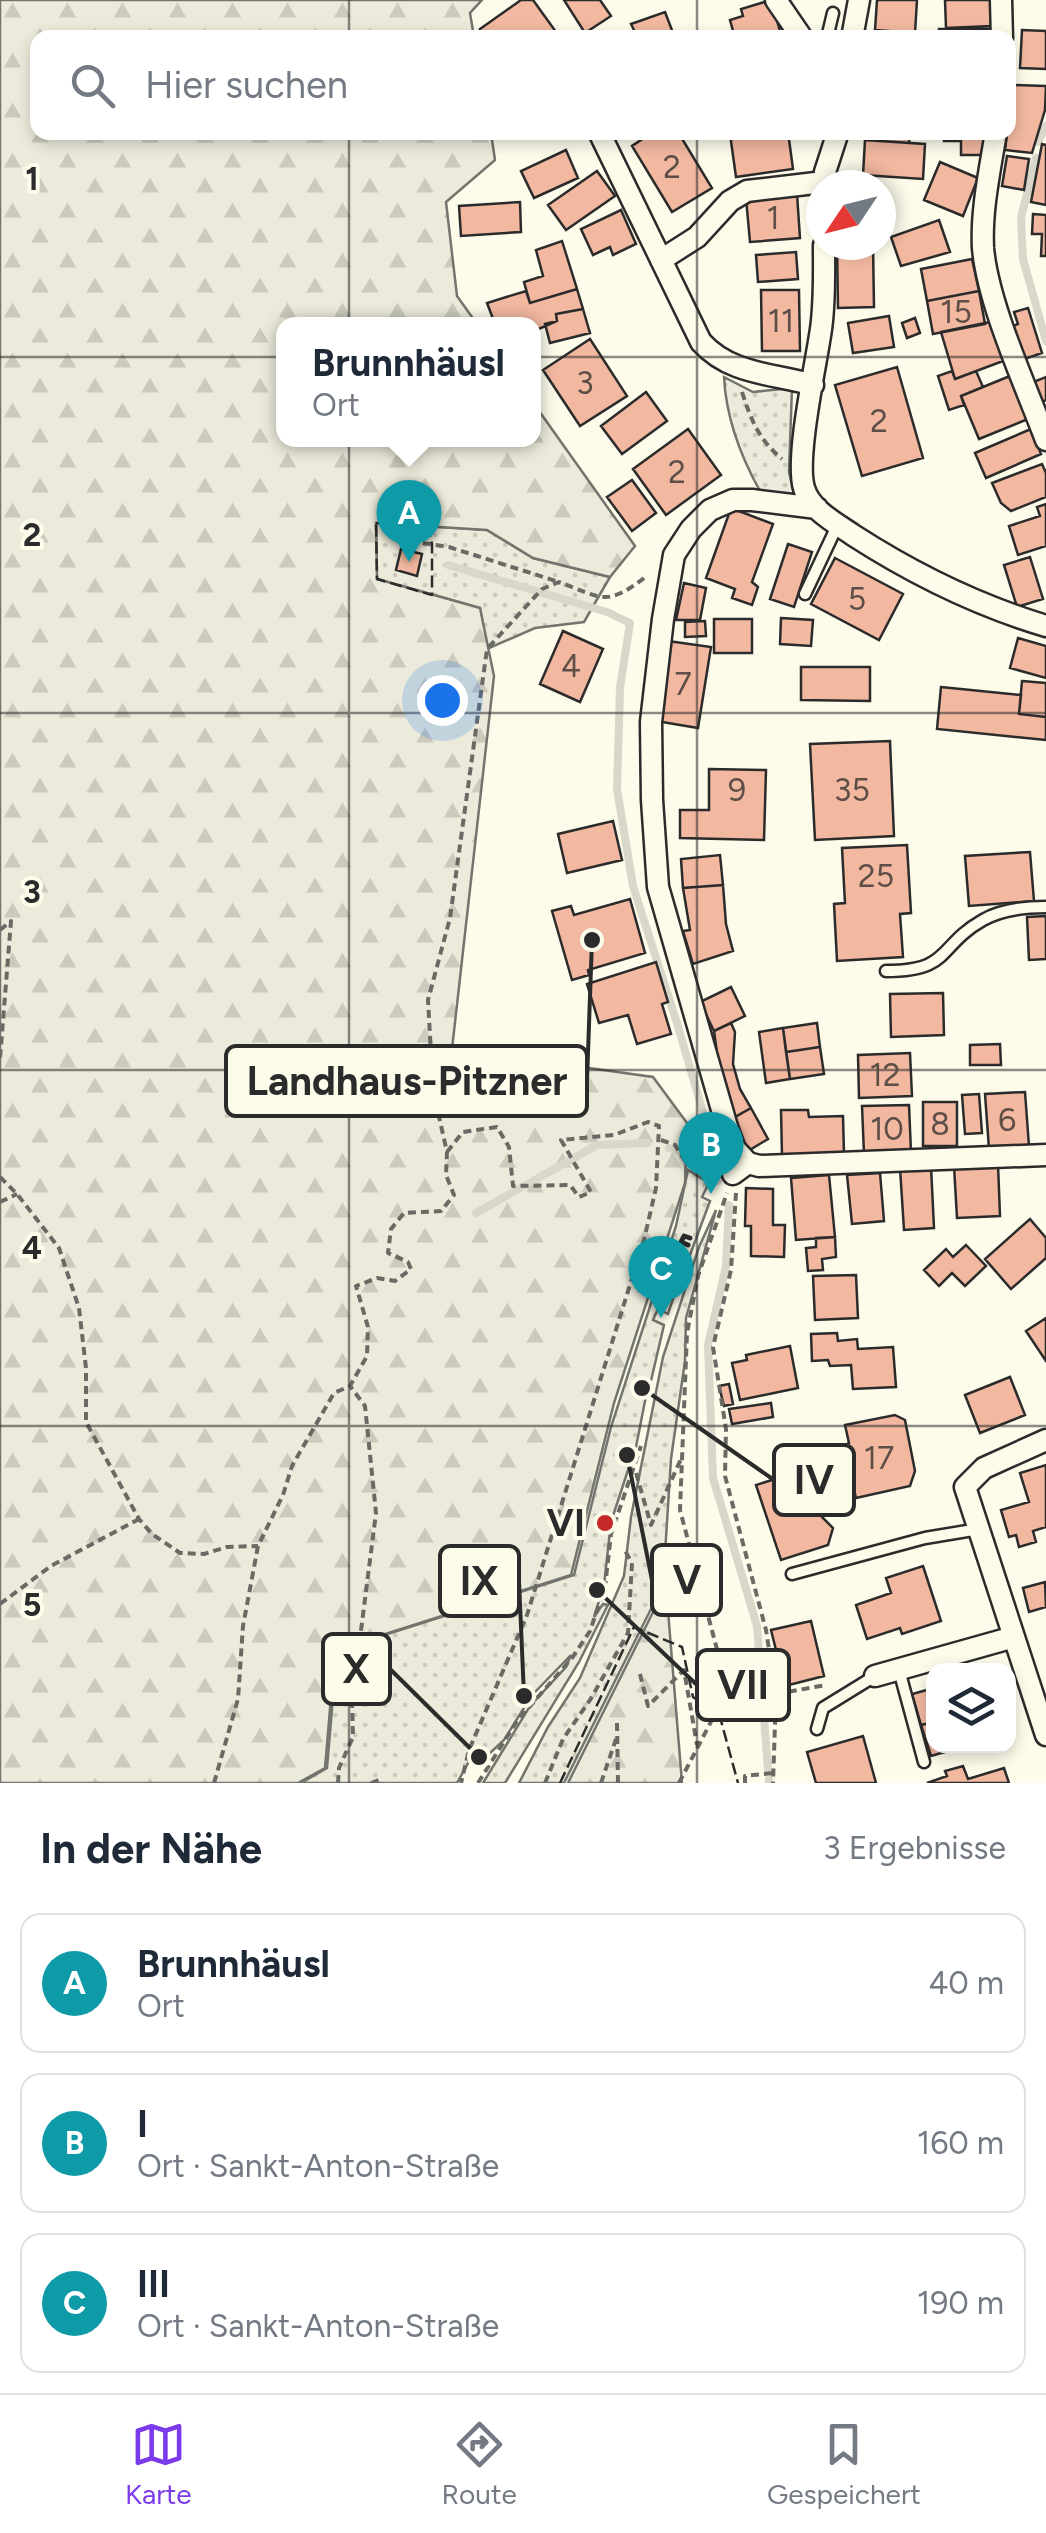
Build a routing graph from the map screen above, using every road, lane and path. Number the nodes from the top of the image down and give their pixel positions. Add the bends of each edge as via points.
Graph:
1 (859, 0) edge
2 (1001, 0) edge
3 (785, 4) edge
4 (833, 13) dead end
5 (798, 30) edge
6 (829, 30) edge
7 (853, 30) edge
8 (1002, 30) edge
9 (603, 140) edge
10 (823, 140) edge
11 (836, 140) edge
12 (995, 140) edge
13 (824, 170) edge
14 (827, 170) edge
15 (806, 183) edge
16 (661, 260) junction
17 (824, 260) edge
18 (738, 368) junction
19 (812, 385) junction
20 (1046, 440) edge
21 (802, 480) junction
22 (817, 508) junction
23 (838, 524) junction
24 (410, 541) dead end
25 (674, 555) junction
26 (559, 582) junction
27 (806, 594) dead end
28 (1046, 626) edge
29 (1046, 907) edge
30 (0, 930) edge
31 (886, 970) dead end
32 (0, 1058) edge
33 (660, 1140) junction
34 (447, 1152) junction
35 (1046, 1155) edge
36 (740, 1168) junction
37 (0, 1177) edge
38 (17, 1194) junction
39 (0, 1202) edge
40 (350, 1386) junction
41 (1046, 1440) edge
42 (641, 1446) dead end
43 (682, 1457) junction
44 (636, 1473) dead end
45 (140, 1519) junction
46 (979, 1529) junction
47 (258, 1546) junction
48 (624, 1549) dead end
49 (792, 1574) dead end
50 (0, 1604) edge
51 (1014, 1637) junction
52 (899, 1670) junction
53 (875, 1676) joint
54 (632, 1689) dead end
55 (616, 1720) dead end
56 (817, 1729) dead end
57 (617, 1734) junction
58 (1046, 1735) edge
59 (697, 1746) junction
60 (924, 1762) dead end
61 (772, 1774) junction
62 (214, 1783) edge
63 (338, 1783) edge
64 (371, 1783) edge
65 (380, 1783) edge
66 (462, 1783) edge
67 (478, 1783) edge
68 (546, 1783) edge
69 (601, 1783) edge
70 (618, 1783) edge
71 (679, 1783) edge
72 (745, 1783) edge
73 (773, 1783) edge

1 - 7 street
2 - 8 street
3 - 5 street
4 - 6 lane
9 - 16 street
10 - 13 street
11 - 14 street
12 - 20 street via 984,253
15 - 16 street via 738,195
16 - 18 street via 701,342
17 - 19 street
18 - 19 street
18 - 21 path via 750,420
19 - 21 street
21 - 22 street
22 - 23 street
22 - 25 street via 727,502 699,520
23 - 27 lane
23 - 28 street via 930,582
24 - 26 path
25 - 26 path via 605,600
25 - 36 street via 651,722 656,871
26 - 34 path via 542,589 487,649 450,918 428,1000 433,1090
29 - 31 lane via 984,919 935,962
30 - 32 path via 11,920
33 - 34 path via 659,1126 648,1122 614,1135 561,1140 591,1192 579,1197 570,1185 513,1186 509,1146 497,1127 463,1132
33 - 36 path via 718,1186
33 - 66 path via 656,1188 621,1315 527,1615 469,1750
34 - 40 path via 454,1196 441,1211 404,1213 391,1229 388,1253 412,1269 395,1281 377,1278 356,1286 368,1328 367,1356
35 - 36 street
36 - 43 path via 698,1276 687,1333
36 - 61 path via 730,1270 713,1348 726,1476 776,1694
37 - 38 path
38 - 39 path
38 - 45 path via 60,1248 80,1308 86,1422
40 - 47 path via 334,1393 292,1466
40 - 63 path via 365,1406 376,1513 353,1737
41 - 46 street via 984,1468 965,1487
42 - 67 path via 610,1534 590,1631 517,1720
43 - 44 path via 651,1525
43 - 59 path via 680,1510 723,1672 715,1714
45 - 47 path via 180,1553
45 - 50 path via 51,1566
46 - 49 lane
46 - 51 street
47 - 62 path via 238,1700
48 - 68 path via 632,1563 628,1633 563,1738
51 - 52 street
51 - 58 street
52 - 53 street
52 - 60 lane
53 - 56 lane via 824,1708
54 - 59 path via 640,1674 648,1706 684,1670
55 - 57 path via 608,1736 616,1721
57 - 69 path
57 - 70 path
59 - 71 path
61 - 72 path via 745,1776
61 - 73 path
64 - 65 path

